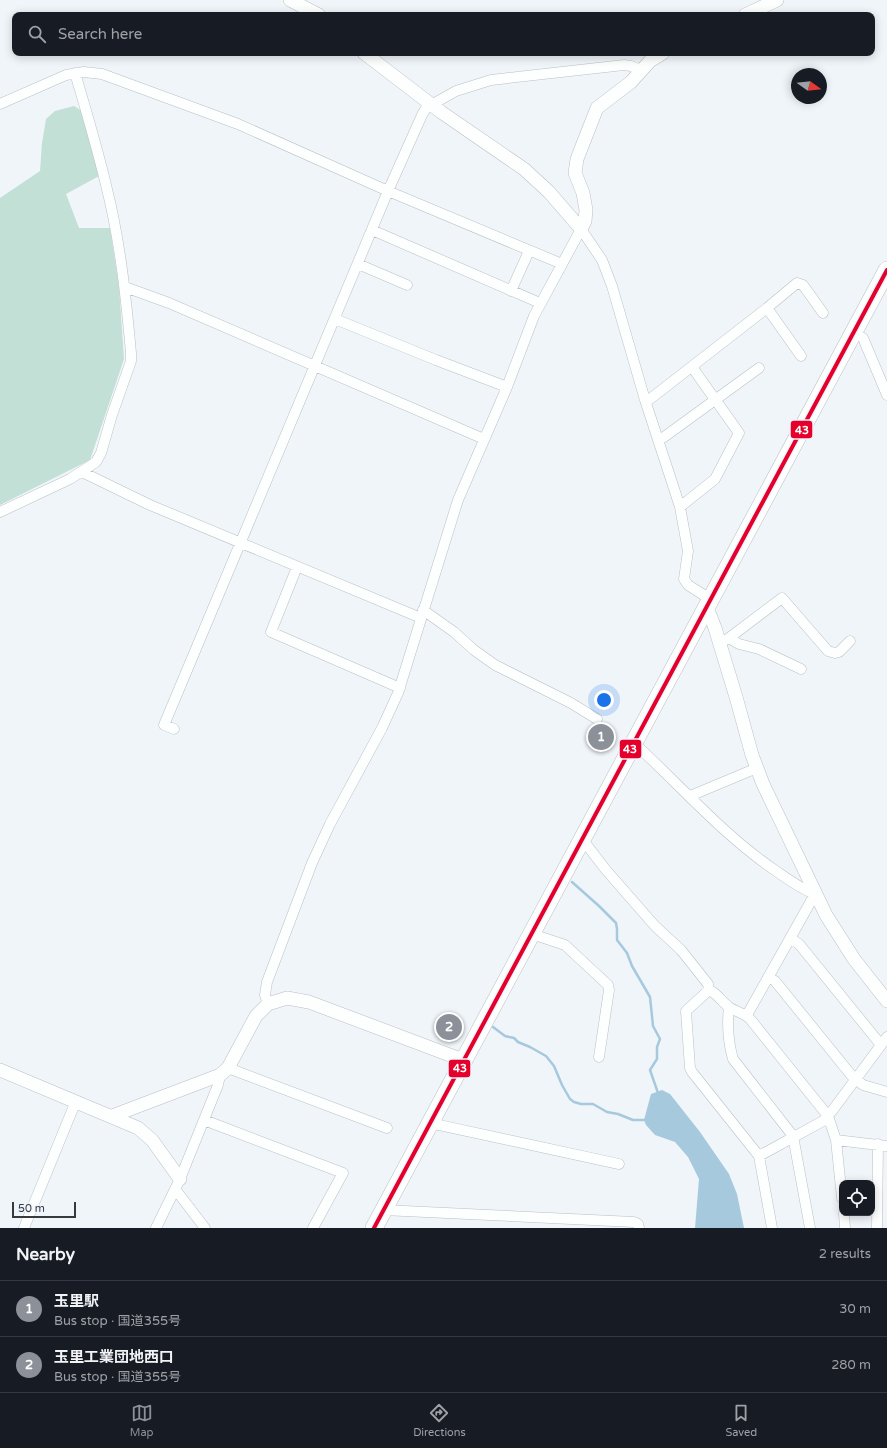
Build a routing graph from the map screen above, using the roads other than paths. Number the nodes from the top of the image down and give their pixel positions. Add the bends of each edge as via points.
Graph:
1 (290, 0) edge
2 (777, 0) edge
3 (314, 12) edge
4 (751, 12) edge
5 (368, 56) edge
6 (658, 56) edge
7 (641, 70) junction
8 (76, 73) junction
9 (0, 104) edge
10 (431, 105) junction
11 (388, 192) junction
12 (581, 229) junction
13 (372, 230) junction
14 (529, 250) junction
15 (358, 264) junction
16 (562, 264) junction
17 (887, 270) edge
18 (407, 285) dead end
19 (125, 287) junction
20 (511, 291) junction
21 (540, 303) junction
22 (767, 308) junction
23 (822, 313) dead end
24 (335, 319) junction
25 (854, 333) junction
26 (801, 356) dead end
27 (315, 367) junction
28 (692, 367) junction
29 (759, 368) dead end
30 (507, 387) junction
31 (887, 395) edge
32 (715, 399) junction
33 (645, 400) junction
34 (484, 439) junction
35 (658, 440) junction
36 (82, 472) junction
37 (680, 507) junction
38 (0, 512) edge
39 (241, 543) junction
40 (297, 567) junction
41 (708, 604) junction
42 (422, 614) junction
43 (724, 640) junction
44 (850, 641) dead end
45 (801, 669) dead end
46 (400, 688) junction
47 (597, 719) dead end
48 (174, 729) dead end
49 (634, 743) junction
50 (756, 768) junction
51 (690, 796) junction
52 (582, 840) junction
53 (815, 894) junction
54 (532, 934) junction
55 (790, 938) junction
56 (768, 977) junction
57 (709, 990) junction
58 (887, 1001) edge
59 (268, 1004) junction
60 (729, 1007) junction
61 (747, 1015) junction
62 (884, 1041) edge
63 (599, 1057) dead end
64 (463, 1060) junction
65 (0, 1070) edge
66 (224, 1072) junction
67 (856, 1079) junction
68 (887, 1092) edge
69 (76, 1101) junction
70 (112, 1116) junction
71 (828, 1116) junction
72 (204, 1120) junction
73 (430, 1122) junction
74 (387, 1128) dead end
75 (793, 1136) junction
76 (836, 1140) junction
77 (882, 1145) edge
78 (758, 1156) junction
79 (619, 1164) dead end
80 (840, 1180) edge
81 (177, 1184) junction
82 (383, 1210) junction
83 (844, 1216) edge
84 (598, 1224) edge
85 (24, 1228) edge
86 (156, 1228) edge
87 (205, 1228) edge
88 (313, 1228) edge
89 (374, 1228) edge
90 (639, 1228) edge
91 (772, 1228) edge
92 (810, 1228) edge
93 (845, 1228) edge
94 (877, 1228) edge

1 - 3 street
2 - 4 street
5 - 10 street
6 - 7 street
7 - 10 street via 624,65 491,80 456,91
7 - 12 street via 631,82 597,108 591,122 575,173 586,210
8 - 9 street
8 - 11 street via 102,74 238,124
8 - 19 street via 106,186
10 - 11 street via 422,115
10 - 12 street via 529,173
11 - 13 street
11 - 14 street
12 - 16 street
12 - 33 street via 602,260 612,286
13 - 15 street
13 - 20 street
14 - 16 street
14 - 20 street
15 - 18 street
15 - 24 street
16 - 21 street
17 - 25 highway
19 - 27 street via 169,303
19 - 36 street via 131,360 101,453 96,462
20 - 21 street
21 - 30 street
22 - 23 street via 797,283 803,285
22 - 26 street
22 - 28 street
24 - 27 street
24 - 30 street
25 - 31 street via 862,337
25 - 41 highway
27 - 34 street
27 - 39 street
28 - 32 street
28 - 33 street via 650,399
29 - 32 street
30 - 34 street
32 - 35 street
32 - 37 street via 739,433 715,479
33 - 35 street
34 - 42 street via 458,500
35 - 37 street
36 - 38 street
36 - 39 street via 150,505
37 - 41 street via 688,551 684,579
39 - 40 street
39 - 48 street via 164,725
40 - 42 street
40 - 46 street via 271,632
41 - 43 street via 710,615
41 - 49 highway
42 - 46 street
42 - 47 street via 454,632 495,665
43 - 44 street via 782,598 828,651 839,652
43 - 45 street via 759,649
43 - 50 street
46 - 59 street via 312,863 267,982 265,995
49 - 51 street
49 - 52 highway
50 - 51 street
50 - 53 street
51 - 53 street via 755,857 804,890
52 - 54 highway
52 - 57 street via 655,926 681,950 708,984
53 - 55 street
53 - 58 street via 854,959
54 - 63 street via 565,946 608,984
54 - 64 highway
55 - 56 street
55 - 62 street via 799,944
56 - 61 street
56 - 67 street via 775,981
57 - 60 street
57 - 78 street via 686,1011 690,1068
59 - 64 street via 287,998 309,1002
59 - 66 street via 256,1016
60 - 61 street
60 - 75 street via 728,1044 732,1059
61 - 71 street
62 - 67 street
64 - 73 highway
65 - 69 street
66 - 70 street
66 - 72 street
66 - 74 street
67 - 68 street via 863,1085
67 - 71 street
69 - 70 street
69 - 85 street
70 - 81 street via 138,1128 152,1140
71 - 75 street
71 - 76 street
72 - 81 street
72 - 88 street via 343,1173
73 - 79 street
73 - 82 highway
75 - 78 street
75 - 92 street
76 - 77 street
76 - 80 street
77 - 94 street
78 - 91 street
81 - 86 street
81 - 87 street
82 - 84 street
82 - 89 highway
83 - 93 street
84 - 90 street via 634,1222

